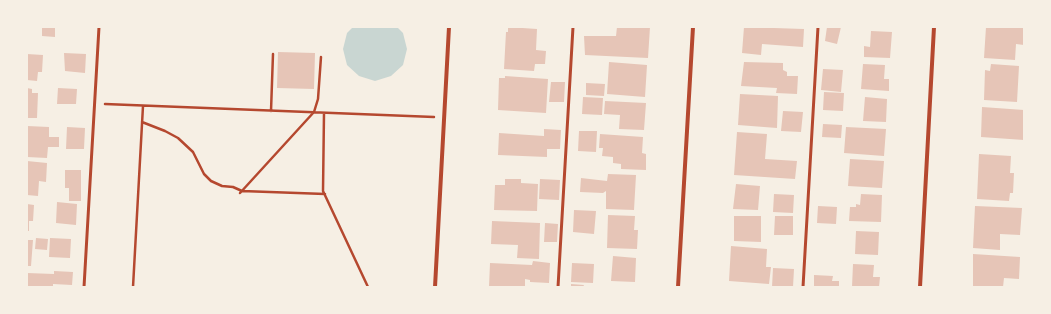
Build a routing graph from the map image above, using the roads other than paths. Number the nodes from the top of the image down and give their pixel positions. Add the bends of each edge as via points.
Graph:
1 (99, 27) edge
2 (449, 27) edge
3 (573, 27) edge
4 (693, 27) edge
5 (818, 27) edge
6 (934, 27) edge
7 (84, 287) edge
8 (436, 287) edge
9 (558, 287) edge
10 (678, 287) edge
11 (803, 287) edge
12 (920, 287) edge

1 - 7 lane
2 - 8 street
3 - 9 lane
4 - 10 street
5 - 11 lane
6 - 12 street

